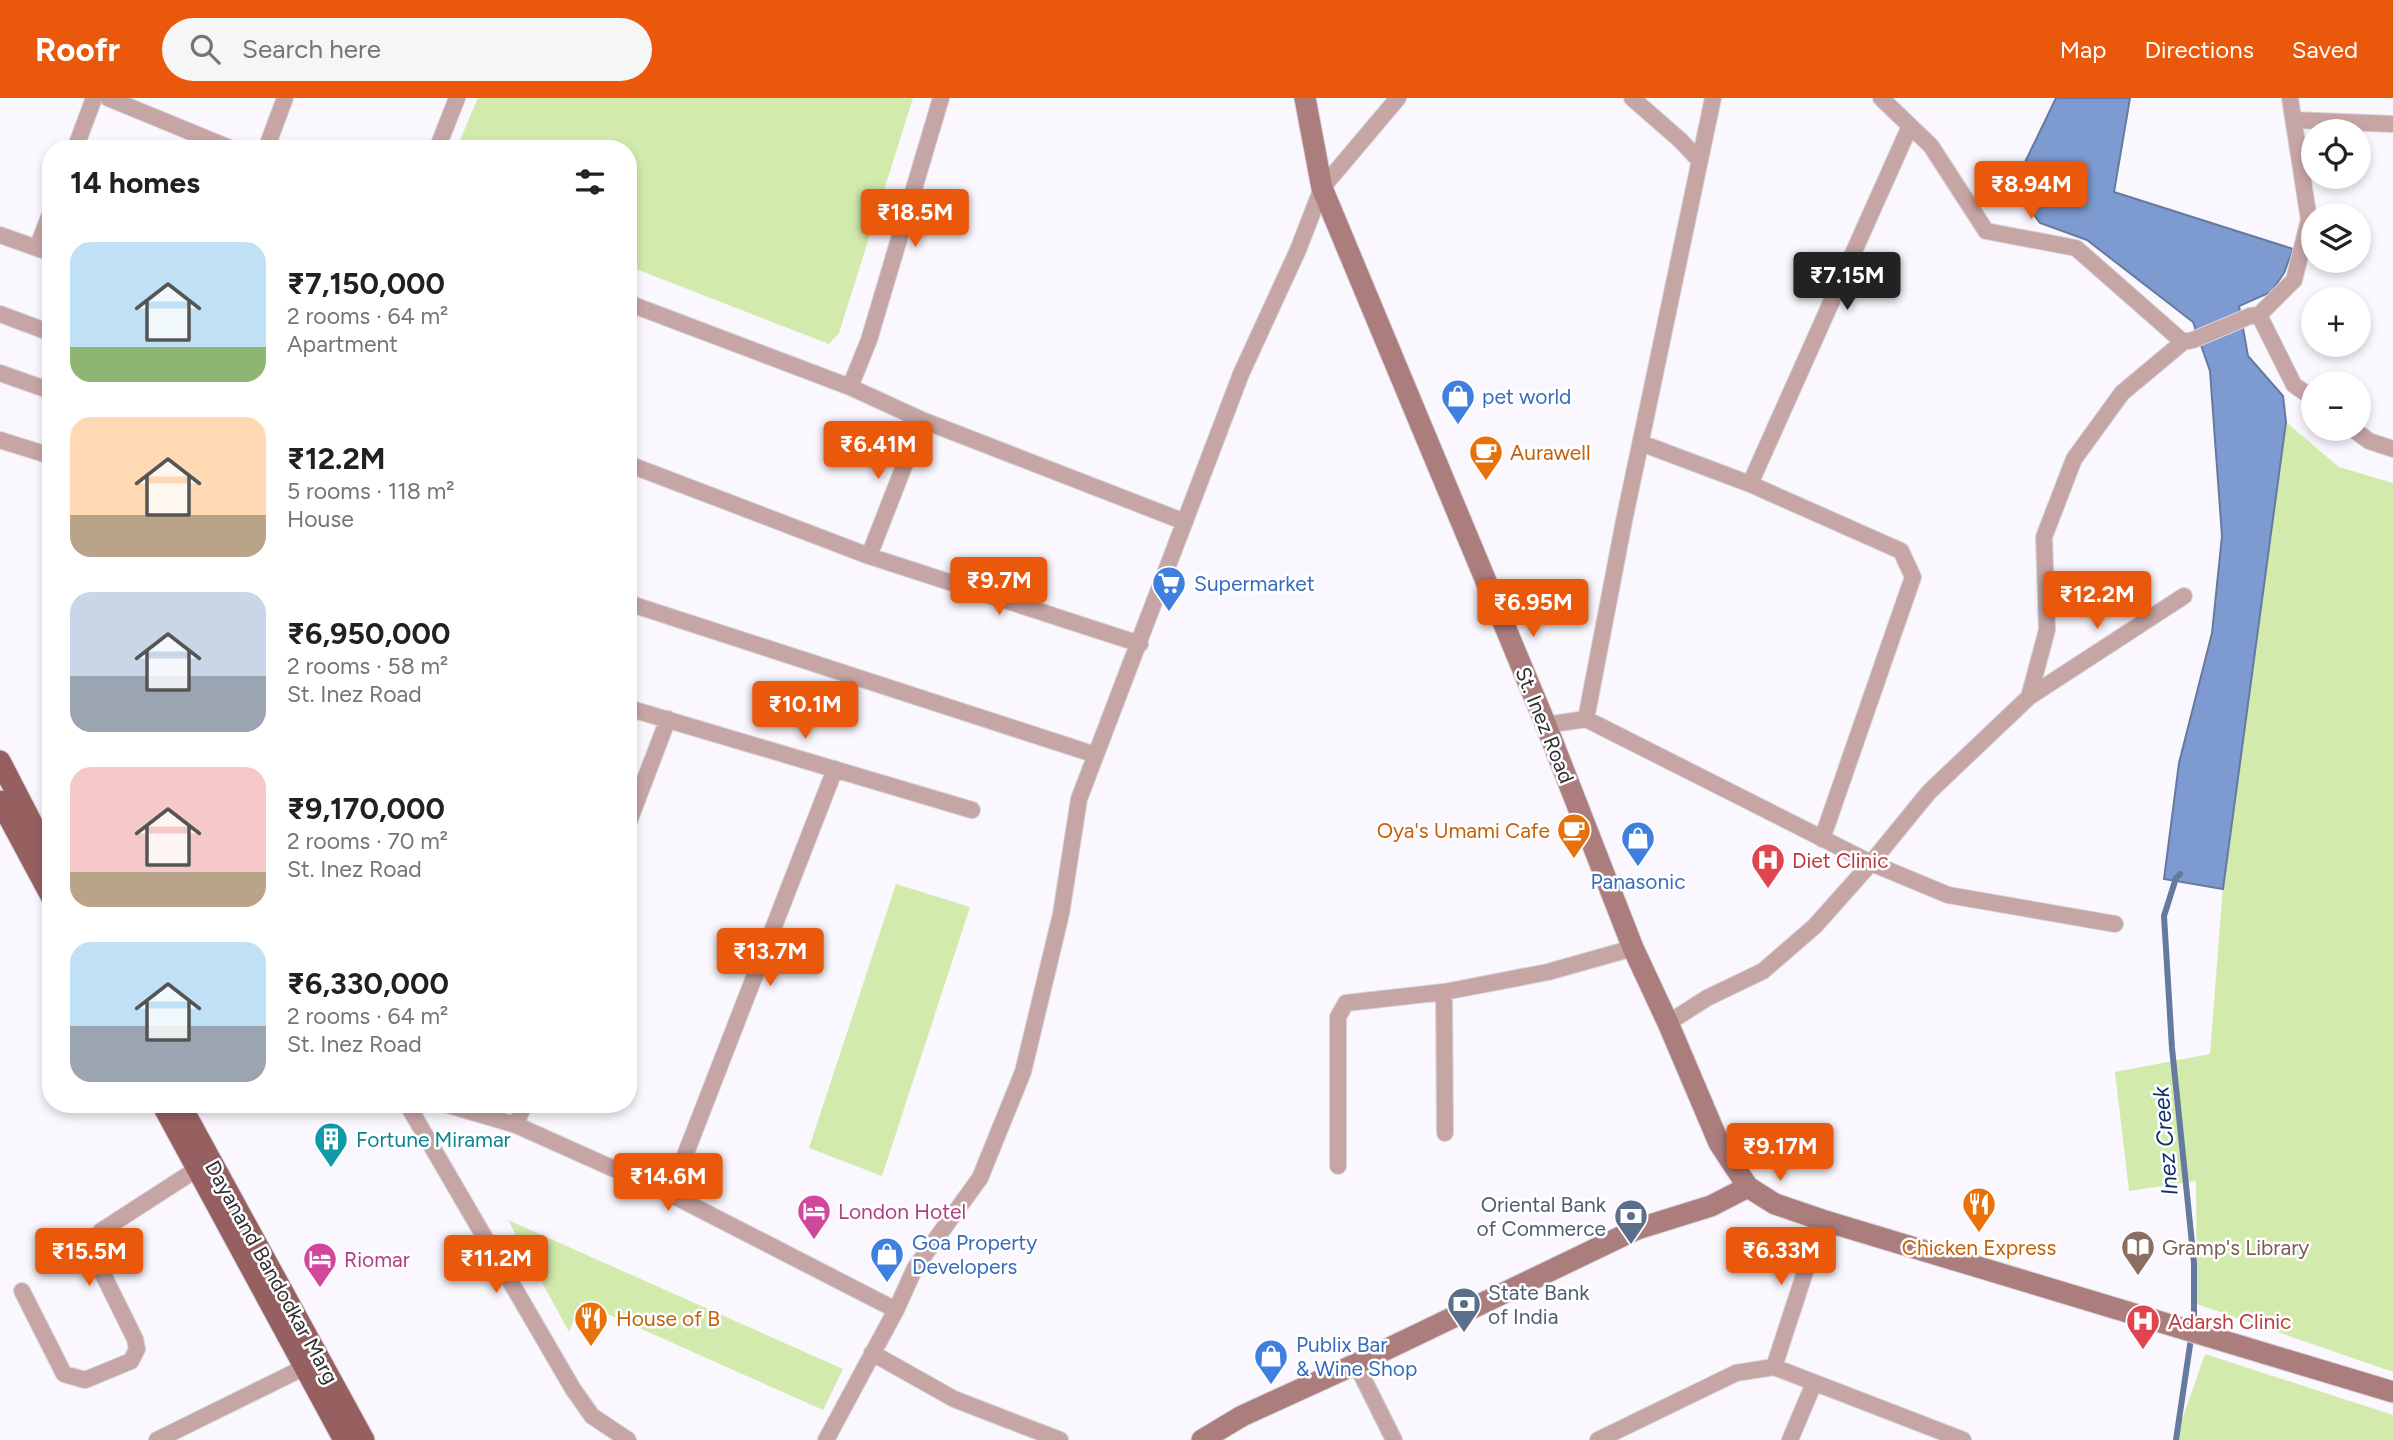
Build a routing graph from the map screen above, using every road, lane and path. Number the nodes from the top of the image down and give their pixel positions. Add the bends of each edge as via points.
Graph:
1 (94, 98) edge
2 (108, 98) edge
3 (285, 98) edge
4 (457, 98) edge
5 (941, 98) edge
6 (1305, 98) edge
7 (1398, 98) edge
8 (1632, 98) edge
9 (1713, 98) edge
10 (1881, 98) edge
11 (2290, 98) edge
12 (2294, 120) junction
13 (2393, 124) edge
14 (1910, 126) junction
15 (78, 140) edge
16 (210, 140) edge
17 (269, 140) edge
18 (441, 140) edge
19 (1699, 160) junction
20 (1322, 188) junction
21 (0, 235) edge
22 (42, 250) edge
23 (637, 306) edge
24 (0, 314) edge
25 (2259, 315) junction
26 (42, 330) edge
27 (2183, 342) junction
28 (0, 373) edge
29 (850, 387) junction
30 (42, 388) edge
31 (2301, 390) edge
32 (922, 420) junction
33 (0, 440) edge
34 (2370, 441) edge
35 (1641, 443) junction
36 (2393, 449) edge
37 (42, 453) edge
38 (637, 467) edge
39 (1750, 484) junction
40 (1185, 522) junction
41 (869, 556) junction
42 (2184, 596) dead end
43 (637, 606) edge
44 (1140, 644) junction
45 (2029, 697) junction
46 (637, 710) edge
47 (668, 719) junction
48 (1586, 719) junction
49 (1546, 725) junction
50 (1096, 755) junction
51 (0, 761) edge
52 (835, 769) junction
53 (637, 800) edge
54 (0, 801) edge
55 (972, 810) dead end
56 (1822, 839) junction
57 (42, 843) edge
58 (1871, 863) junction
59 (42, 879) edge
60 (2115, 924) dead end
61 (1633, 948) junction
62 (1444, 992) junction
63 (1668, 1023) junction
64 (167, 1113) edge
65 (185, 1113) edge
66 (412, 1113) edge
67 (475, 1113) edge
68 (520, 1113) edge
69 (516, 1125) junction
70 (1445, 1133) dead end
71 (1338, 1166) dead end
72 (197, 1169) junction
73 (1748, 1187) junction
74 (670, 1194) junction
75 (1822, 1220) junction
76 (22, 1292) dead end
77 (896, 1310) junction
78 (872, 1353) junction
79 (1356, 1364) junction
80 (1774, 1367) junction
81 (303, 1368) junction
82 (1814, 1383) junction
83 (2393, 1392) edge
84 (1932, 1434) edge
85 (157, 1440) edge
86 (344, 1440) edge
87 (364, 1440) edge
88 (628, 1440) edge
89 (826, 1440) edge
90 (1060, 1440) edge
91 (1202, 1440) edge
92 (1394, 1440) edge
93 (1598, 1440) edge
94 (1790, 1440) edge
95 (1963, 1440) edge

1 - 15 street
2 - 16 street
3 - 17 street
4 - 18 street
5 - 29 street via 869,340
6 - 20 main road, St. Inez Road
7 - 20 street
8 - 19 street
9 - 19 street
10 - 14 street
11 - 12 street
12 - 13 street
12 - 25 street via 2309,220 2294,280
14 - 27 street via 1931,146 1986,231 2076,248
14 - 39 street
19 - 35 street
20 - 40 street via 1241,374
20 - 49 main road, St. Inez Road
21 - 22 street
23 - 29 street
24 - 26 street
25 - 27 street
25 - 31 street via 2294,385
27 - 45 street via 2122,393 2074,459 2044,537 2047,630
28 - 30 street
29 - 32 street
32 - 40 street
32 - 41 street
33 - 37 street
34 - 36 street
35 - 39 street
35 - 48 street
38 - 41 street
39 - 56 street via 1901,551 1913,577
40 - 44 street
41 - 44 street
42 - 45 street
43 - 50 street
44 - 50 street
45 - 58 street via 1929,792
46 - 47 street
47 - 52 street
47 - 53 street
48 - 49 street
48 - 56 street
49 - 61 main road, St. Inez Road
50 - 77 street via 1079,799 1061,914 1023,1072 980,1178 915,1268
51 - 57 main road
52 - 55 street
52 - 74 street
54 - 59 main road
56 - 58 street
58 - 60 street via 1948,895
58 - 63 street via 1815,926 1763,971
61 - 62 street via 1548,972
61 - 63 main road, St. Inez Road
62 - 70 street
62 - 71 street via 1346,1003 1341,1009
63 - 73 main road, St. Inez Road via 1719,1143
64 - 72 main road, Dayanand Bandodkar Marg
65 - 87 main road, Dayanand Bandodkar Marg
66 - 88 street via 573,1390 592,1416
67 - 69 street
68 - 69 street
69 - 74 street
72 - 76 street via 101,1231 93,1243 94,1256 135,1339 137,1349 131,1361 85,1380 64,1374
72 - 81 main road, Dayanand Bandodkar Marg
73 - 75 main road via 1774,1204
73 - 79 main road via 1712,1206 1637,1229
74 - 77 street
75 - 80 street
75 - 83 main road
77 - 78 street
78 - 89 street
78 - 90 street via 954,1399
79 - 91 main road via 1242,1416
79 - 92 street
80 - 82 street
80 - 93 street via 1736,1373
81 - 85 street
81 - 86 main road, Dayanand Bandodkar Marg
82 - 84 street
82 - 94 street
84 - 95 street

